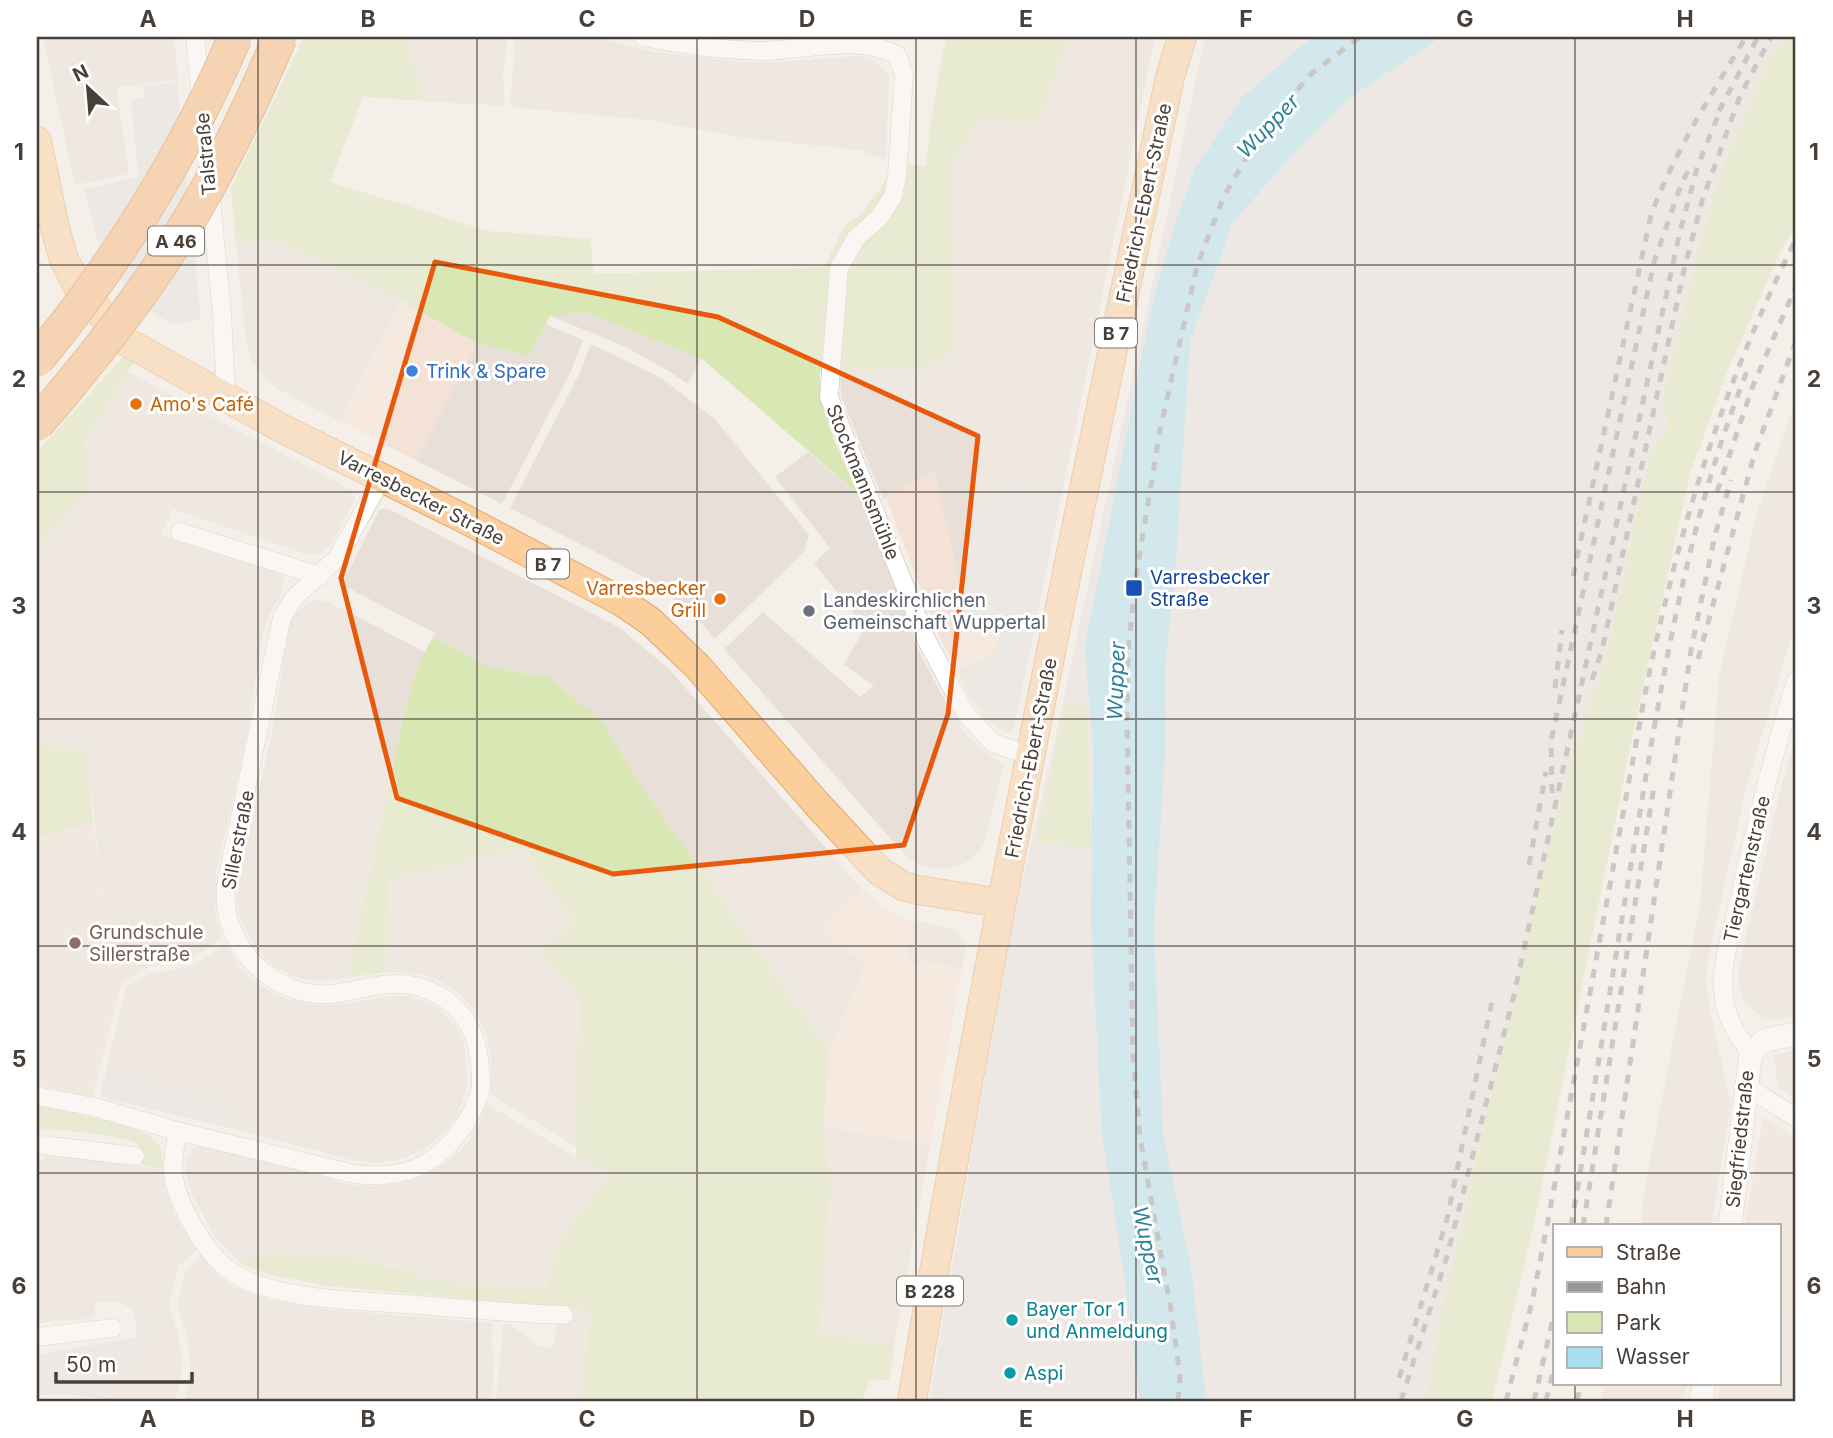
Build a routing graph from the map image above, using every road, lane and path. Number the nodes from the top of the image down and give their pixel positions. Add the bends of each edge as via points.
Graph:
1 (195, 37) edge
2 (235, 37) edge
3 (280, 37) edge
4 (643, 37) edge
5 (1182, 37) edge
6 (817, 42) edge
7 (37, 141) edge
8 (37, 360) edge
9 (226, 396) junction
10 (37, 424) edge
11 (382, 478) junction
12 (180, 533) dead end
13 (320, 576) junction
14 (1796, 681) edge
15 (1031, 756) junction
16 (1001, 903) junction
17 (1796, 1034) edge
18 (1751, 1052) junction
19 (1748, 1087) junction
20 (37, 1096) edge
21 (1796, 1118) edge
22 (177, 1130) junction
23 (37, 1146) edge
24 (135, 1156) dead end
25 (1730, 1224) edge
26 (564, 1315) dead end
27 (113, 1328) dead end
28 (37, 1337) edge
29 (912, 1401) edge

1 - 9 street, Talstraße
2 - 8 highway, A 46, bridge via 212,91 143,215
3 - 10 highway, A 46, bridge via 246,117 177,241 106,340
4 - 6 street, Stockmannsmühle via 748,50
5 - 15 main road, Friedrich-Ebert-Straße / B 7 via 1123,300
6 - 15 street, Stockmannsmühle via 880,47 897,55 904,75 893,196 856,238 839,268 830,397 926,639 965,713 993,743
7 - 9 main road, Varresbecker Straße / B 7 via 63,257 78,287 125,341
9 - 11 main road, Varresbecker Straße / B 7
11 - 13 street, Sillerstraße via 338,557
11 - 16 main road, Varresbecker Straße / B 7 via 622,602 650,621 697,666 879,871 918,890
12 - 13 street
13 - 22 street, Sillerstraße via 294,598 282,617 226,885 227,911 240,948 259,969 300,991 328,994 396,983 420,987 449,1002 470,1025 478,1046 480,1091 465,1125 443,1151 421,1167 393,1176 354,1174
14 - 18 street, Tiergartenstraße via 1754,828 1723,974 1732,1027
15 - 16 main road, Friedrich-Ebert-Straße / B 7
16 - 29 main road, Friedrich-Ebert-Straße / B 228
17 - 18 street via 1766,1040
18 - 19 street, Siegfriedstraße
19 - 21 street
19 - 25 street, Siegfriedstraße
20 - 22 street, Sillerstraße
22 - 26 street via 173,1170 186,1213 206,1247 230,1272 256,1285 340,1299
23 - 24 street
27 - 28 street

